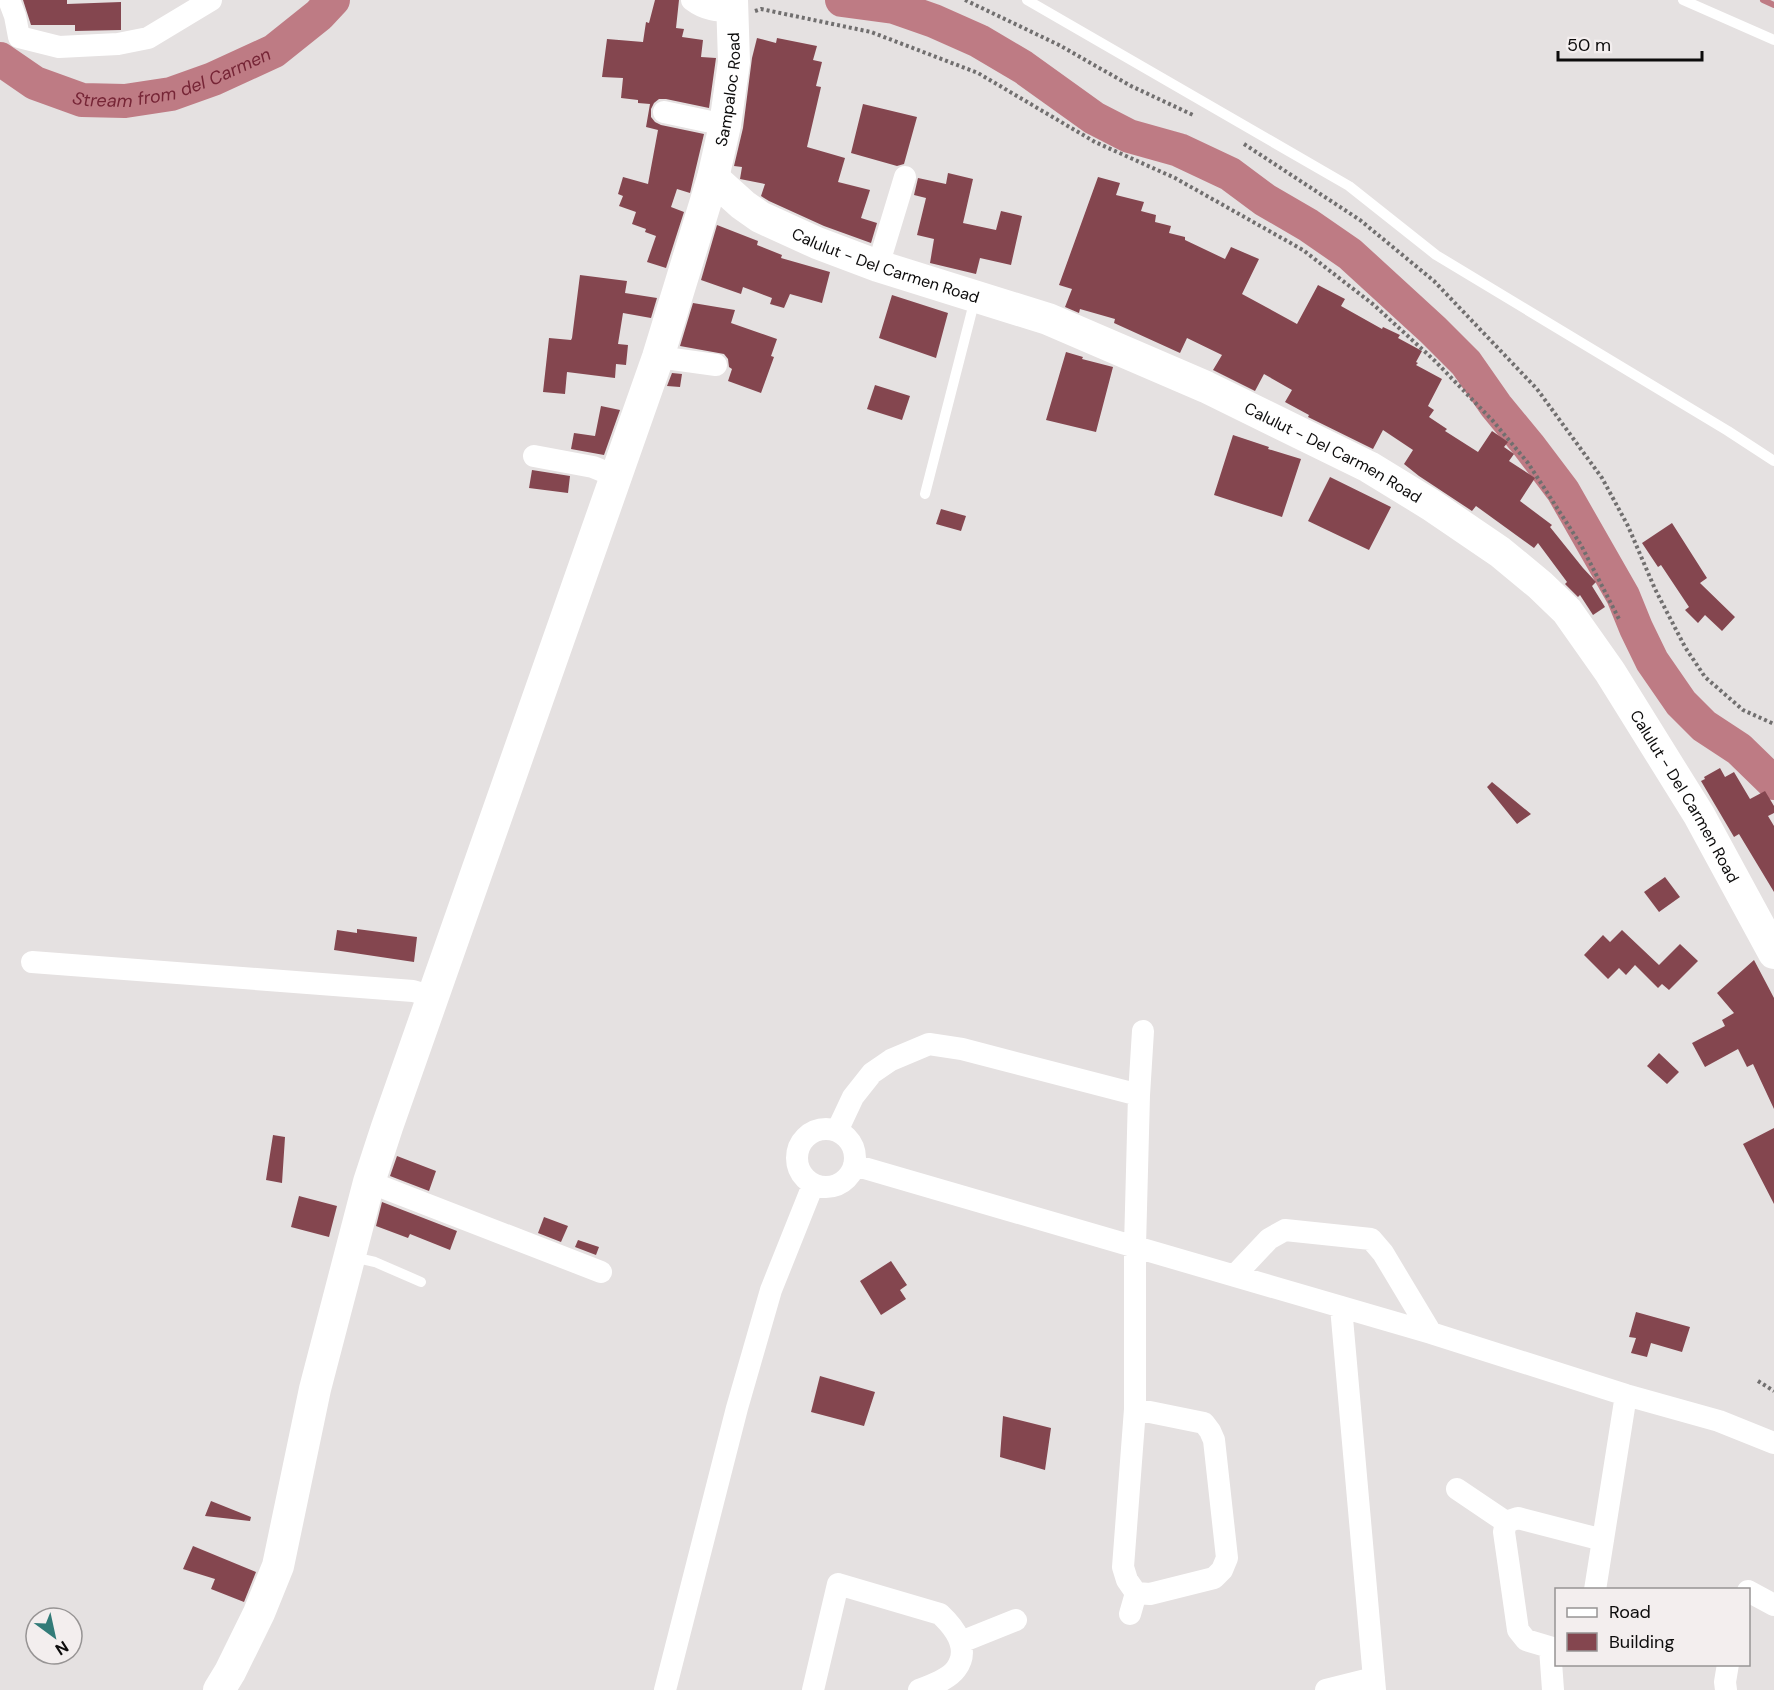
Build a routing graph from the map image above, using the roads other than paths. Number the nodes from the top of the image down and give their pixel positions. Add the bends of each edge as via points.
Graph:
1 (9, 0) edge
2 (211, 0) edge
3 (692, 0) edge
4 (1027, 0) edge
5 (1683, 0) edge
6 (733, 7) edge
7 (1774, 40) edge
8 (664, 112) dead end
9 (725, 125) junction
10 (905, 177) dead end
11 (713, 178) junction
12 (878, 266) junction
13 (976, 296) junction
14 (658, 357) junction
15 (717, 365) dead end
16 (534, 456) dead end
17 (1774, 461) edge
18 (615, 476) junction
19 (925, 495) dead end
20 (1774, 953) edge
21 (32, 962) dead end
22 (434, 997) junction
23 (1143, 1031) dead end
24 (1139, 1095) junction
25 (837, 1131) junction
26 (854, 1166) junction
27 (369, 1182) junction
28 (813, 1185) junction
29 (1135, 1246) junction
30 (350, 1256) junction
31 (601, 1272) dead end
32 (1235, 1275) junction
33 (421, 1282) dead end
34 (1341, 1307) junction
35 (1431, 1333) junction
36 (1626, 1395) junction
37 (1135, 1409) junction
38 (1774, 1443) edge
39 (1457, 1489) dead end
40 (1506, 1522) junction
41 (1603, 1540) junction
42 (1595, 1588) edge
43 (1750, 1592) edge
44 (1774, 1605) edge
45 (1016, 1620) dead end
46 (961, 1642) junction
47 (1553, 1648) edge
48 (1728, 1666) edge
49 (1374, 1684) edge
50 (219, 1690) edge
51 (665, 1690) edge
52 (813, 1690) edge
53 (919, 1690) edge
54 (1326, 1690) edge
55 (1553, 1690) edge
56 (1726, 1690) edge

1 - 2 street via 18,37 59,47 148,38
3 - 6 street via 714,11
4 - 17 lane via 1349,186 1436,255
5 - 7 lane
6 - 9 main road, Sampaloc Road via 734,62
8 - 9 street
9 - 11 main road, Sampaloc Road
10 - 12 street
11 - 12 main road, Calulut - Del Carmen Road via 760,217
11 - 14 main road, Sampaloc Road
12 - 13 main road, Calulut - Del Carmen Road
13 - 19 lane
13 - 20 main road, Calulut - Del Carmen Road via 1048,319 1206,387 1369,467 1500,552 1567,611 1630,702 1699,815
14 - 15 street
14 - 18 main road, Sampaloc Road
16 - 18 street via 593,467
18 - 22 main road, Sampaloc Road
21 - 22 street via 413,991
22 - 27 main road, Sampaloc Road
23 - 24 street
24 - 25 street via 929,1044 872,1073 854,1097
24 - 29 street
25 - 26 street via 848,1139 854,1152
25 - 28 street via 822,1129 808,1134 799,1146 796,1161 802,1175
26 - 28 street via 845,1180 830,1187
26 - 29 street
27 - 30 main road, Sampaloc Road
27 - 31 street
28 - 51 street via 771,1290
29 - 32 street
29 - 37 street
30 - 33 lane
30 - 50 main road, Sampaloc Road via 315,1389 278,1566 259,1613
32 - 34 street
32 - 35 street via 1269,1239 1285,1230 1371,1239
34 - 35 street
34 - 49 street
35 - 36 street
36 - 38 street via 1719,1421
36 - 41 street
37 - 37 street via 1204,1423 1210,1431 1227,1558 1214,1578 1150,1594 1133,1604 1123,1568
39 - 40 street
40 - 41 street via 1518,1518
40 - 47 street via 1504,1532 1518,1630 1526,1640
41 - 42 street
43 - 44 street
45 - 46 street
46 - 52 street via 940,1614 838,1584
46 - 53 street via 957,1668 943,1680
47 - 55 street
48 - 56 street
49 - 54 street

